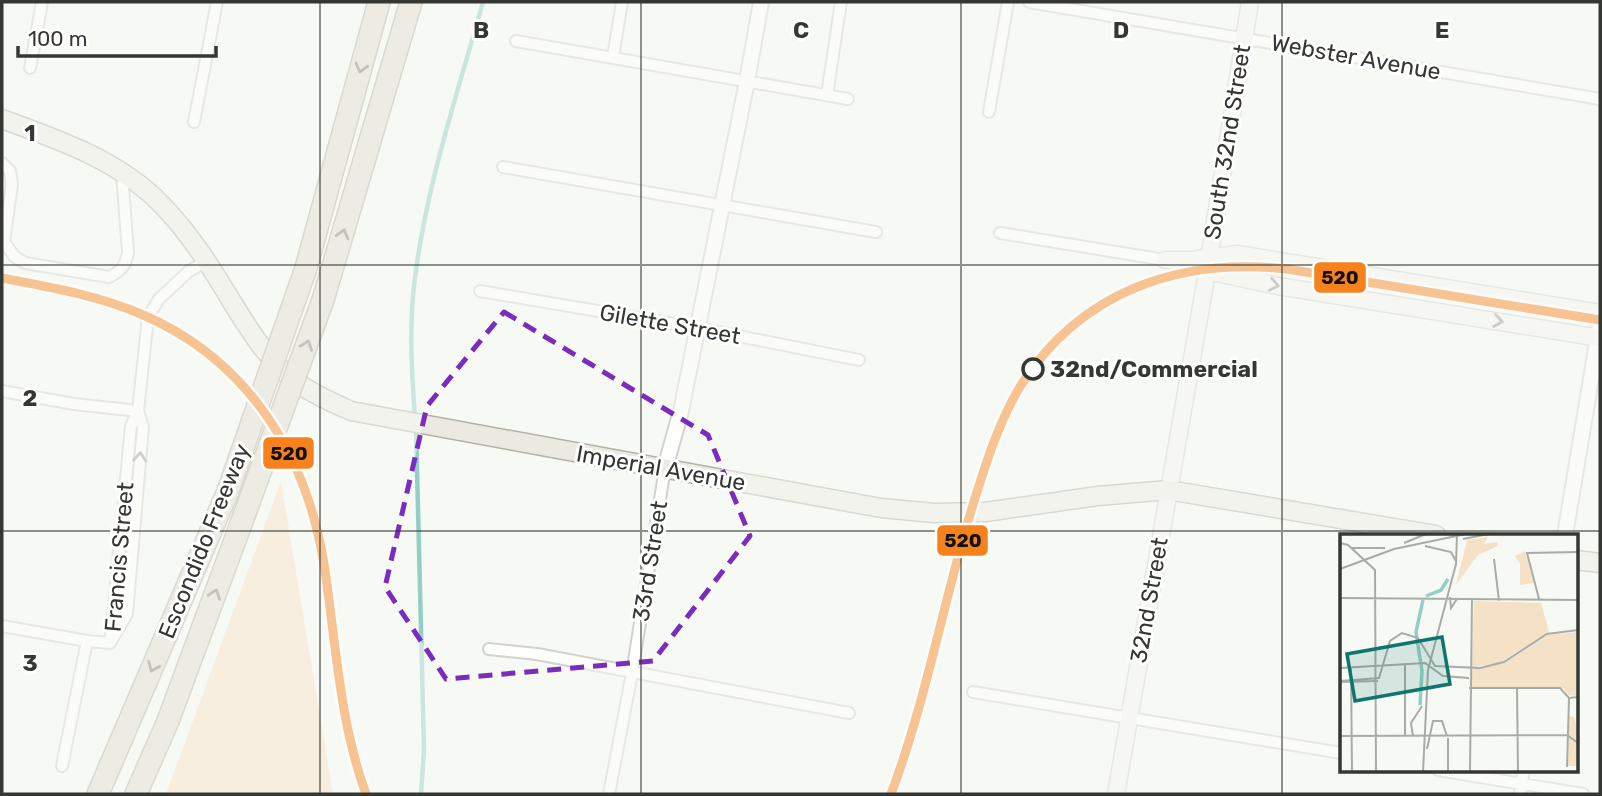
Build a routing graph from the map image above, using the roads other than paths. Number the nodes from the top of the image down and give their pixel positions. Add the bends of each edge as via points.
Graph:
1 (42, 2) edge
2 (217, 2) edge
3 (379, 2) edge
4 (622, 2) edge
5 (761, 2) edge
6 (841, 2) edge
7 (1008, 2) edge
8 (1029, 2) edge
9 (1250, 2) edge
10 (411, 3) edge
11 (1243, 38) junction
12 (516, 41) dead end
13 (613, 57) junction
14 (30, 68) dead end
15 (747, 81) junction
16 (827, 95) junction
17 (848, 99) dead end
18 (1600, 99) edge
19 (989, 112) dead end
20 (2, 119) edge
21 (194, 122) dead end
22 (2, 163) edge
23 (503, 167) dead end
24 (122, 173) junction
25 (722, 205) junction
26 (876, 232) dead end
27 (1000, 233) dead end
28 (1165, 260) joint
29 (206, 261) junction
30 (1208, 264) junction
31 (480, 291) dead end
32 (1600, 313) edge
33 (698, 328) junction
34 (1599, 334) edge
35 (859, 360) dead end
36 (2, 391) edge
37 (1182, 405) joint
38 (138, 411) junction
39 (665, 468) junction
40 (1168, 490) junction
41 (1430, 534) edge
42 (1565, 534) edge
43 (1578, 560) edge
44 (1600, 563) edge
45 (2, 626) edge
46 (87, 641) junction
47 (489, 649) dead end
48 (632, 673) junction
49 (973, 692) dead end
50 (849, 713) dead end
51 (1129, 718) junction
52 (1340, 754) edge
53 (62, 766) dead end
54 (1446, 772) edge
55 (1521, 789) edge
56 (98, 794) edge
57 (136, 794) edge
58 (609, 794) edge
59 (1116, 794) edge
60 (1583, 794) edge

1 - 14 street
2 - 21 street
3 -> 56 highway, Escondido Freeway, bridge via 306,268 228,491
4 - 13 street
5 - 15 street, 33rd Street
6 - 16 street
7 - 19 street
8 - 11 street, Webster Avenue
9 - 11 main road, South 32nd Street
57 -> 10 highway, Escondido Freeway, bridge via 168,721 323,300
11 - 18 street, Webster Avenue
11 - 30 main road, South 32nd Street
12 - 13 street
13 - 15 street
15 - 16 street
15 - 25 street, 33rd Street
16 - 17 street
20 - 24 main road, Imperial Avenue via 92,155
22 - 24 street via 10,171 12,184 4,242 14,256 108,277 120,272 128,252
23 - 25 street
24 - 29 main road, Imperial Avenue via 159,202
25 - 26 street
25 - 33 street, 33rd Street
27 - 28 street
28 - 30 main road
29 - 38 street, Francis Street via 159,299 148,317
29 - 39 main road, Imperial Avenue via 249,330 278,366 298,383 351,411
30 - 32 main road via 1237,254
30 -> 34 main road via 1278,286
30 - 37 main road, South 32nd Street
31 - 33 street, Gilette Street
33 - 35 street, Gilette Street
33 - 39 street, 33rd Street
34 - 42 street
36 - 38 street
37 - 40 main road, 32nd Street
38 - 46 street, Francis Street via 142,427 127,614 110,643
39 - 40 main road, Imperial Avenue via 881,508 934,513 985,512
39 - 48 street, 33rd Street
40 - 41 main road, Imperial Avenue
40 - 51 main road, 32nd Street
43 - 44 main road
45 - 46 street
46 - 53 street, Francis Street
47 - 48 street
48 - 50 street
48 - 58 street, 33rd Street
49 - 51 street
51 - 52 street
51 - 59 main road, 32nd Street
54 - 55 street
55 - 60 street

